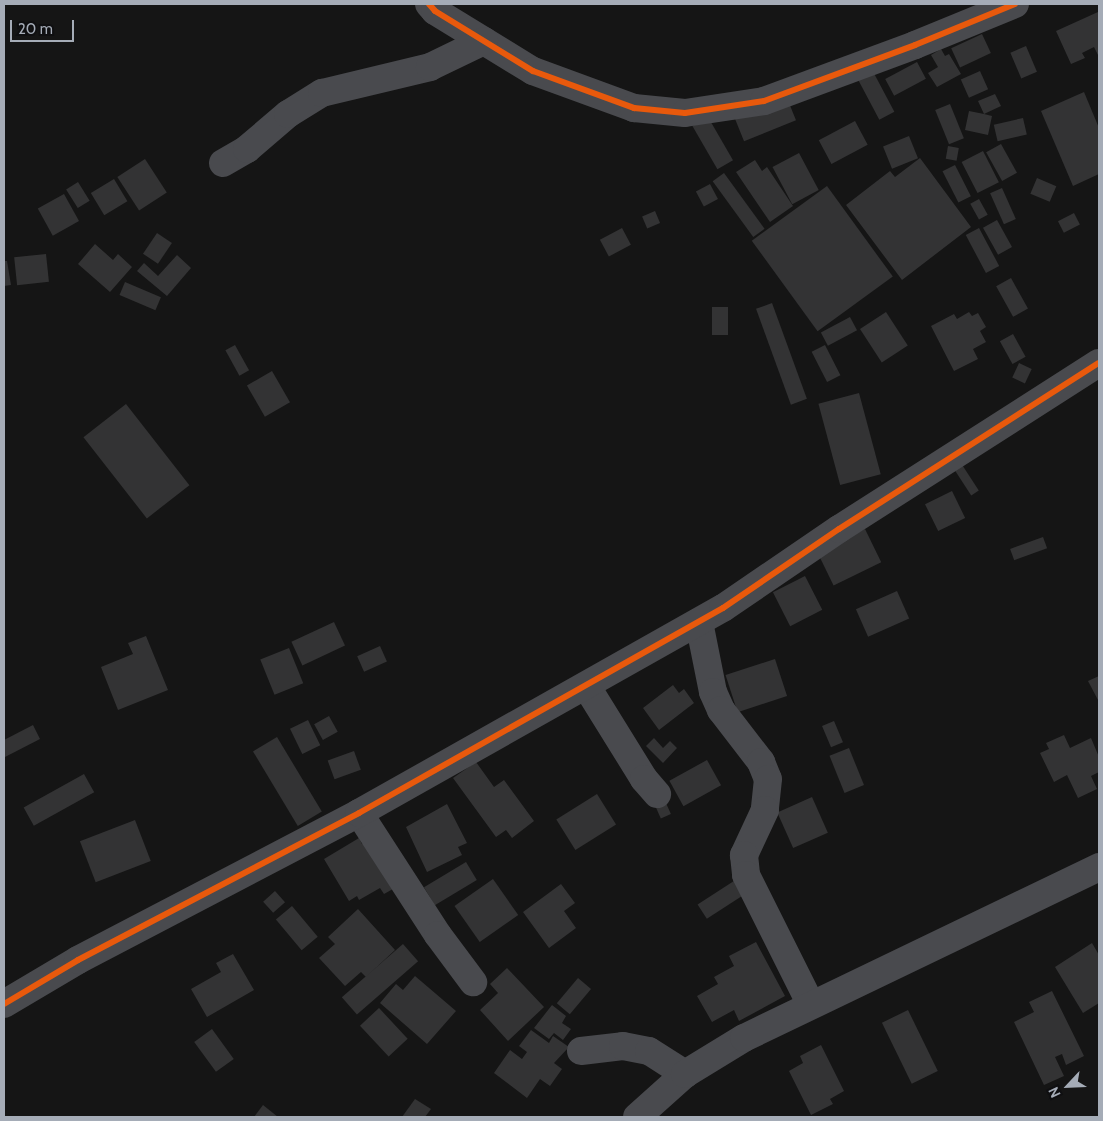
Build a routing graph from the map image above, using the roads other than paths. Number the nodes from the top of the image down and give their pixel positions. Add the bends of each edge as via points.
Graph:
1 (429, 4) edge
2 (1015, 4) edge
3 (484, 41) junction
4 (223, 163) dead end
5 (1099, 363) edge
6 (699, 622) junction
7 (587, 687) junction
8 (657, 794) dead end
9 (359, 813) junction
10 (1099, 867) edge
11 (472, 982) dead end
12 (4, 1004) edge
13 (811, 1005) junction
14 (580, 1050) dead end
15 (685, 1074) junction
16 (637, 1117) edge

1 - 3 street
2 - 3 street via 916,45 764,101 685,114 634,108 551,78 533,71
3 - 4 street via 430,67 322,93 288,114 246,150
5 - 6 street
6 - 7 street
6 - 13 street via 713,692 721,710 761,762 768,779 765,810 744,855 746,875
7 - 8 street via 644,780
7 - 9 street
9 - 11 street
9 - 12 street via 78,960
10 - 13 street
13 - 15 street via 744,1038
14 - 15 street via 623,1046 649,1051
15 - 16 street

